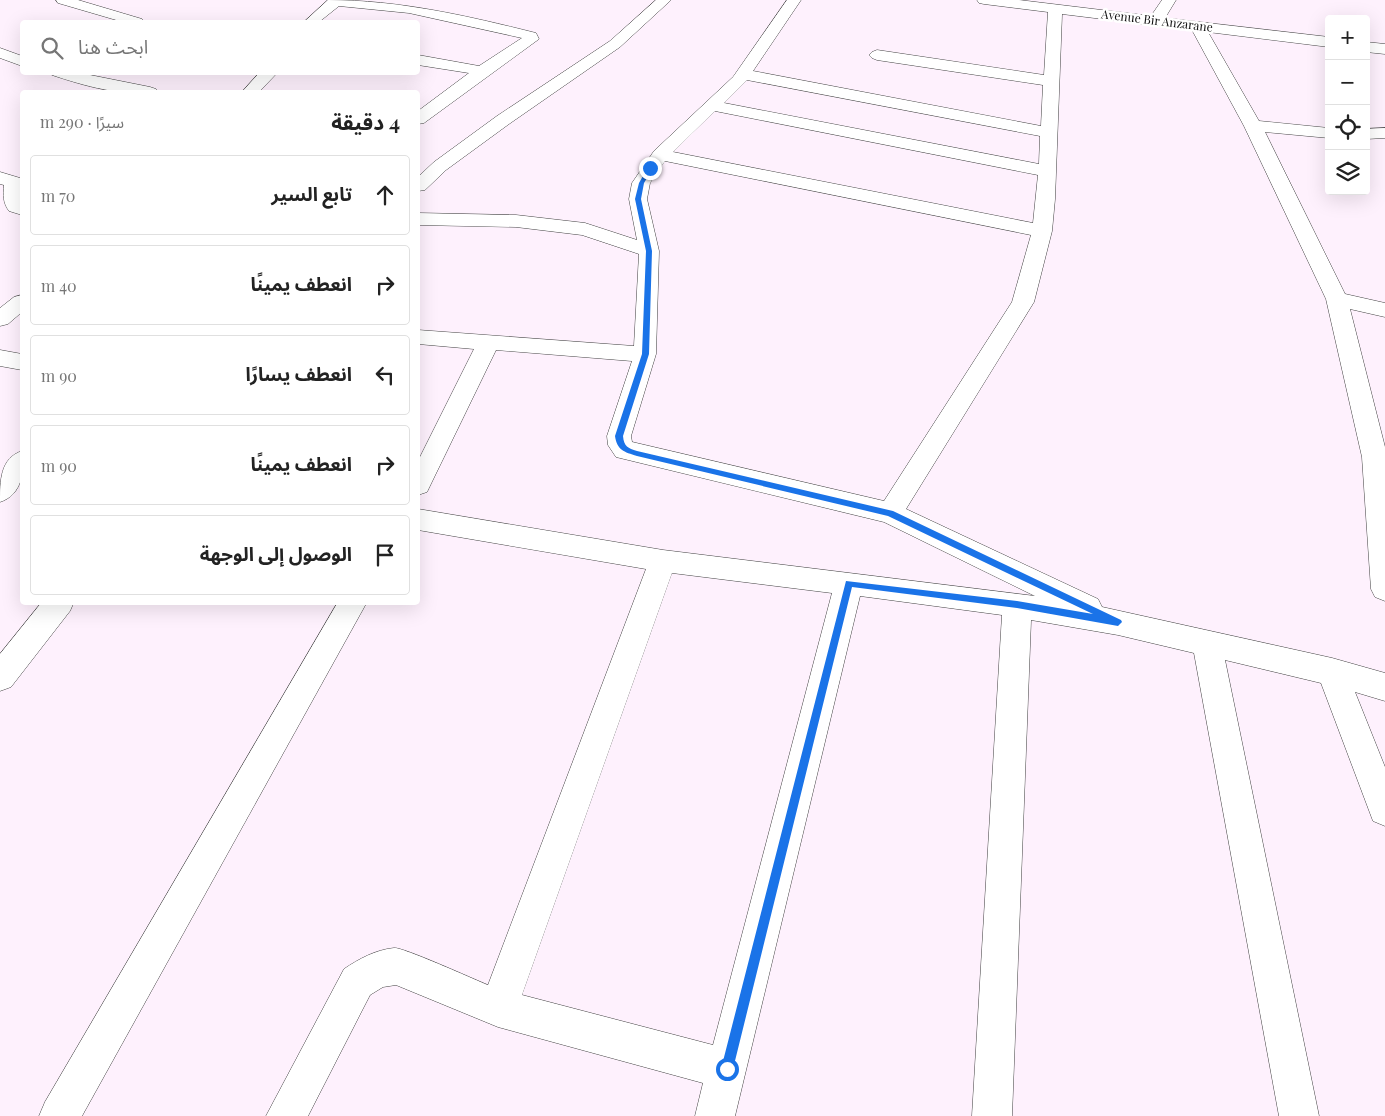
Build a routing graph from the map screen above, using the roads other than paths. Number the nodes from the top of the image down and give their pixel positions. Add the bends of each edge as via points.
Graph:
1 (63, 0) edge
2 (336, 0) edge
3 (664, 0) edge
4 (794, 0) edge
5 (984, 0) edge
6 (1169, 0) edge
7 (1056, 8) junction
8 (130, 20) edge
9 (313, 20) edge
10 (1155, 22) junction
11 (1198, 26) junction
12 (1325, 42) edge
13 (1370, 47) edge
14 (1385, 49) edge
15 (0, 54) edge
16 (877, 55) dead end
17 (20, 60) edge
18 (420, 60) edge
19 (482, 71) junction
20 (743, 74) junction
21 (67, 75) edge
22 (267, 75) edge
23 (82, 80) junction
24 (1052, 81) junction
25 (66, 90) edge
26 (139, 90) edge
27 (252, 90) edge
28 (713, 106) junction
29 (420, 118) edge
30 (1253, 126) junction
31 (1050, 133) junction
32 (1325, 133) edge
33 (1385, 133) edge
34 (1370, 134) edge
35 (660, 155) junction
36 (1046, 171) junction
37 (0, 178) edge
38 (420, 184) edge
39 (20, 209) edge
40 (420, 219) edge
41 (1042, 231) junction
42 (649, 251) junction
43 (1337, 299) junction
44 (20, 304) edge
45 (1385, 310) edge
46 (0, 319) edge
47 (420, 337) edge
48 (489, 342) junction
49 (646, 354) junction
50 (0, 358) edge
51 (20, 362) edge
52 (1380, 458) edge
53 (20, 463) edge
54 (420, 482) edge
55 (0, 493) edge
56 (20, 494) edge
57 (890, 513) junction
58 (420, 519) edge
59 (663, 561) junction
60 (849, 583) junction
61 (1385, 589) edge
62 (58, 605) edge
63 (351, 605) edge
64 (1017, 605) junction
65 (1118, 622) junction
66 (1207, 644) junction
67 (1332, 672) junction
68 (0, 677) edge
69 (1385, 687) edge
70 (1385, 809) edge
71 (498, 1008) junction
72 (727, 1069) junction
73 (58, 1116) edge
74 (286, 1116) edge
75 (715, 1116) edge
76 (992, 1116) edge
77 (1299, 1116) edge

1 - 8 street
2 - 9 street
2 - 19 street via 409,9 531,36
3 - 38 street via 615,44 503,120
4 - 20 street
5 - 7 street, Avenue Bir Anzarane
6 - 10 street
7 - 10 street, Avenue Bir Anzarane
7 - 24 street
10 - 11 street, Avenue Bir Anzarane
11 - 12 street, Avenue Bir Anzarane
11 - 30 street
13 - 14 street
15 - 17 street
16 - 24 street
18 - 19 street
19 - 29 street
20 - 28 street
20 - 31 street
21 - 23 street
22 - 27 street
23 - 25 street
23 - 26 street
24 - 31 street
28 - 35 street
28 - 36 street
30 - 32 street
30 - 43 street
31 - 36 street
33 - 34 street
35 - 41 street
35 - 42 street via 638,191
36 - 41 street
37 - 39 street via 13,182 13,201
40 - 42 street via 516,222 585,229
41 - 57 street via 1023,302
42 - 49 street
43 - 45 street
43 - 52 street
44 - 46 street
47 - 48 street
48 - 49 street
48 - 54 street
49 - 57 street via 619,436 620,445 625,450
50 - 51 street
52 - 61 street
53 - 55 street
55 - 56 street
57 - 65 street
58 - 59 street
59 - 60 street
59 - 71 street
60 - 64 street
60 - 72 street
62 - 68 street
63 - 73 street
64 - 65 street
64 - 76 street
65 - 66 street
66 - 67 street
66 - 77 street
67 - 69 street
67 - 70 street
71 - 72 street
71 - 74 street via 396,966 377,970 358,982
72 - 75 street

